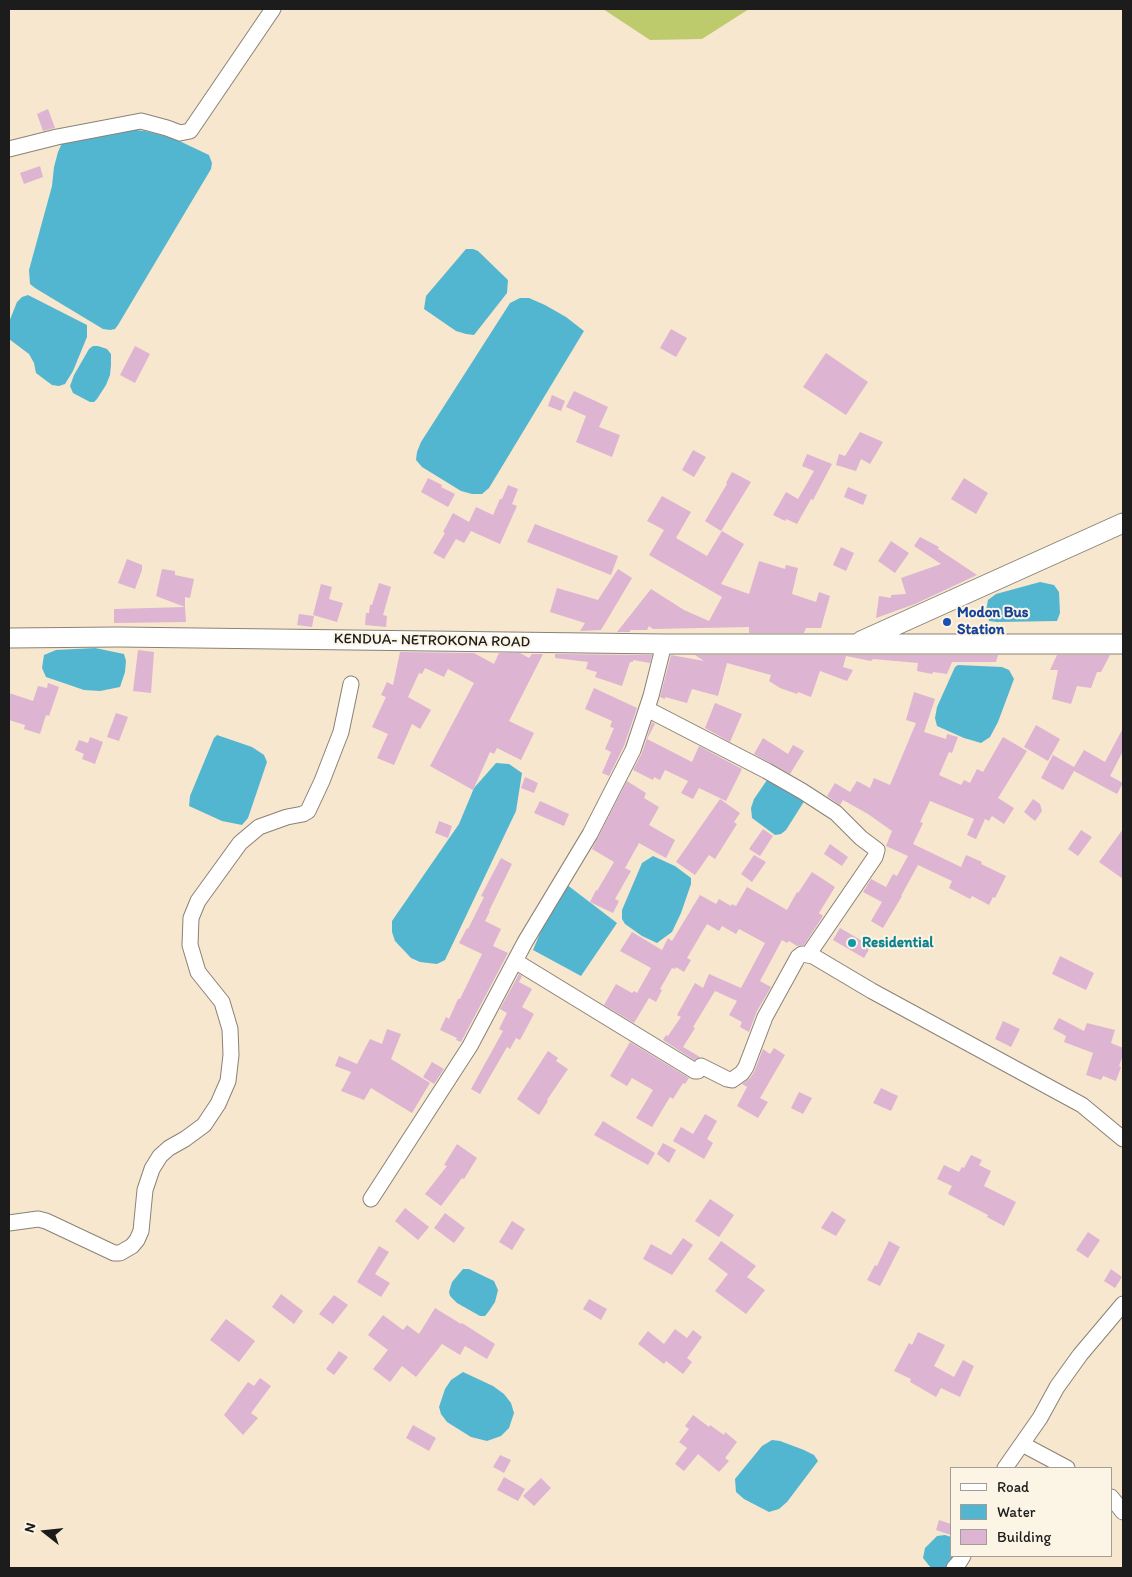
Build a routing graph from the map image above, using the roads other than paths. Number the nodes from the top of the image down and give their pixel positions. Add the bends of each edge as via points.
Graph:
1 (273, 9) edge
2 (9, 149) edge
3 (1123, 522) edge
4 (9, 638) edge
5 (664, 644) junction
6 (855, 644) junction
7 (1123, 644) edge
8 (351, 684) dead end
9 (647, 709) junction
10 (808, 955) junction
11 (515, 961) junction
12 (1123, 1139) edge
13 (370, 1200) dead end
14 (9, 1223) edge
15 (1123, 1304) edge
16 (1022, 1444) junction
17 (1006, 1467) edge
18 (1065, 1467) edge
19 (1112, 1498) edge
20 (1123, 1512) edge
21 (962, 1557) edge
22 (954, 1568) edge

1 - 2 street via 190,131 180,134 141,121
3 - 6 main road
4 - 5 main road, KENDUA- NETROKONA ROAD
5 - 6 main road, KENDUA- NETROKONA ROAD
5 - 9 street
6 - 7 main road, KENDUA- NETROKONA ROAD
8 - 14 street via 341,732 308,811 258,827 240,844 198,901 191,918 190,945 198,972 222,1002 230,1029 232,1055 228,1080 204,1125 169,1148 152,1169 137,1240 120,1253 114,1253 46,1221
9 - 10 street via 802,791 836,813 877,850
9 - 11 street via 632,750 590,834
10 - 11 street via 798,957 765,1017 746,1067 732,1080 701,1066 695,1071
10 - 12 street via 1082,1105
11 - 13 street via 470,1046
15 - 16 street via 1080,1355
16 - 17 street
16 - 18 street
19 - 20 street
21 - 22 street

